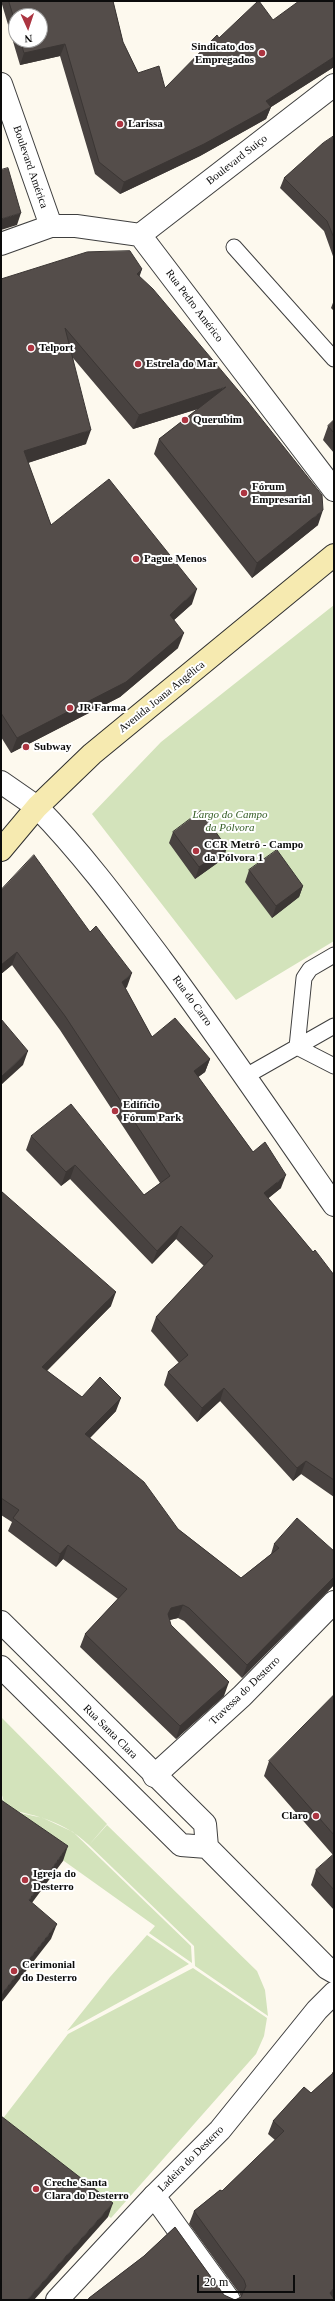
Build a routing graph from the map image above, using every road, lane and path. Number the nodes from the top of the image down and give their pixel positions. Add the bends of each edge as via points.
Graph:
1 (1, 84) edge
2 (334, 85) edge
3 (51, 226) junction
4 (140, 235) junction
5 (1, 244) edge
6 (234, 247) dead end
7 (334, 360) edge
8 (334, 490) edge
9 (334, 555) edge
10 (1, 782) edge
11 (37, 807) junction
12 (1, 850) edge
13 (334, 955) edge
14 (334, 1026) edge
15 (297, 1047) junction
16 (334, 1066) edge
17 (246, 1076) junction
18 (334, 1205) edge
19 (334, 1602) edge
20 (1, 1622) edge
21 (1, 1667) edge
22 (225, 1679) edge
23 (242, 1696) junction
24 (154, 1776) junction
25 (207, 1847) junction
26 (314, 1955) junction
27 (334, 1972) edge
28 (334, 1993) edge
29 (317, 2010) junction
30 (154, 2196) junction
31 (57, 2300) edge
32 (229, 2300) edge

1 - 3 street, Boulevard América
2 - 4 street, Boulevard Suiço
3 - 4 street via 76,226
3 - 5 street
4 - 8 street, Rua Pedro Américo
6 - 7 lane
9 - 11 main road, Avenida Joana Angélica via 92,754
10 - 11 street, Rua do Carro
11 - 12 main road, Avenida Joana Angélica
11 - 17 street, Rua do Carro via 70,841
13 - 15 lane via 310,969 304,978
14 - 15 lane
15 - 16 lane
15 - 17 lane
17 - 18 street, Rua do Carro
19 - 23 street, Travessa do Desterro
20 - 24 street, Rua Santa Clara
21 - 25 street via 181,1845
22 - 23 street
23 - 24 street, Travessa do Desterro
24 - 25 street, Rua Santa Clara via 205,1824
25 - 26 street
26 - 27 street
26 - 29 street via 318,1984
28 - 29 street, Ladeira do Desterro
29 - 30 street, Ladeira do Desterro via 220,2130
30 - 31 street, Ladeira do Desterro
30 - 32 street

